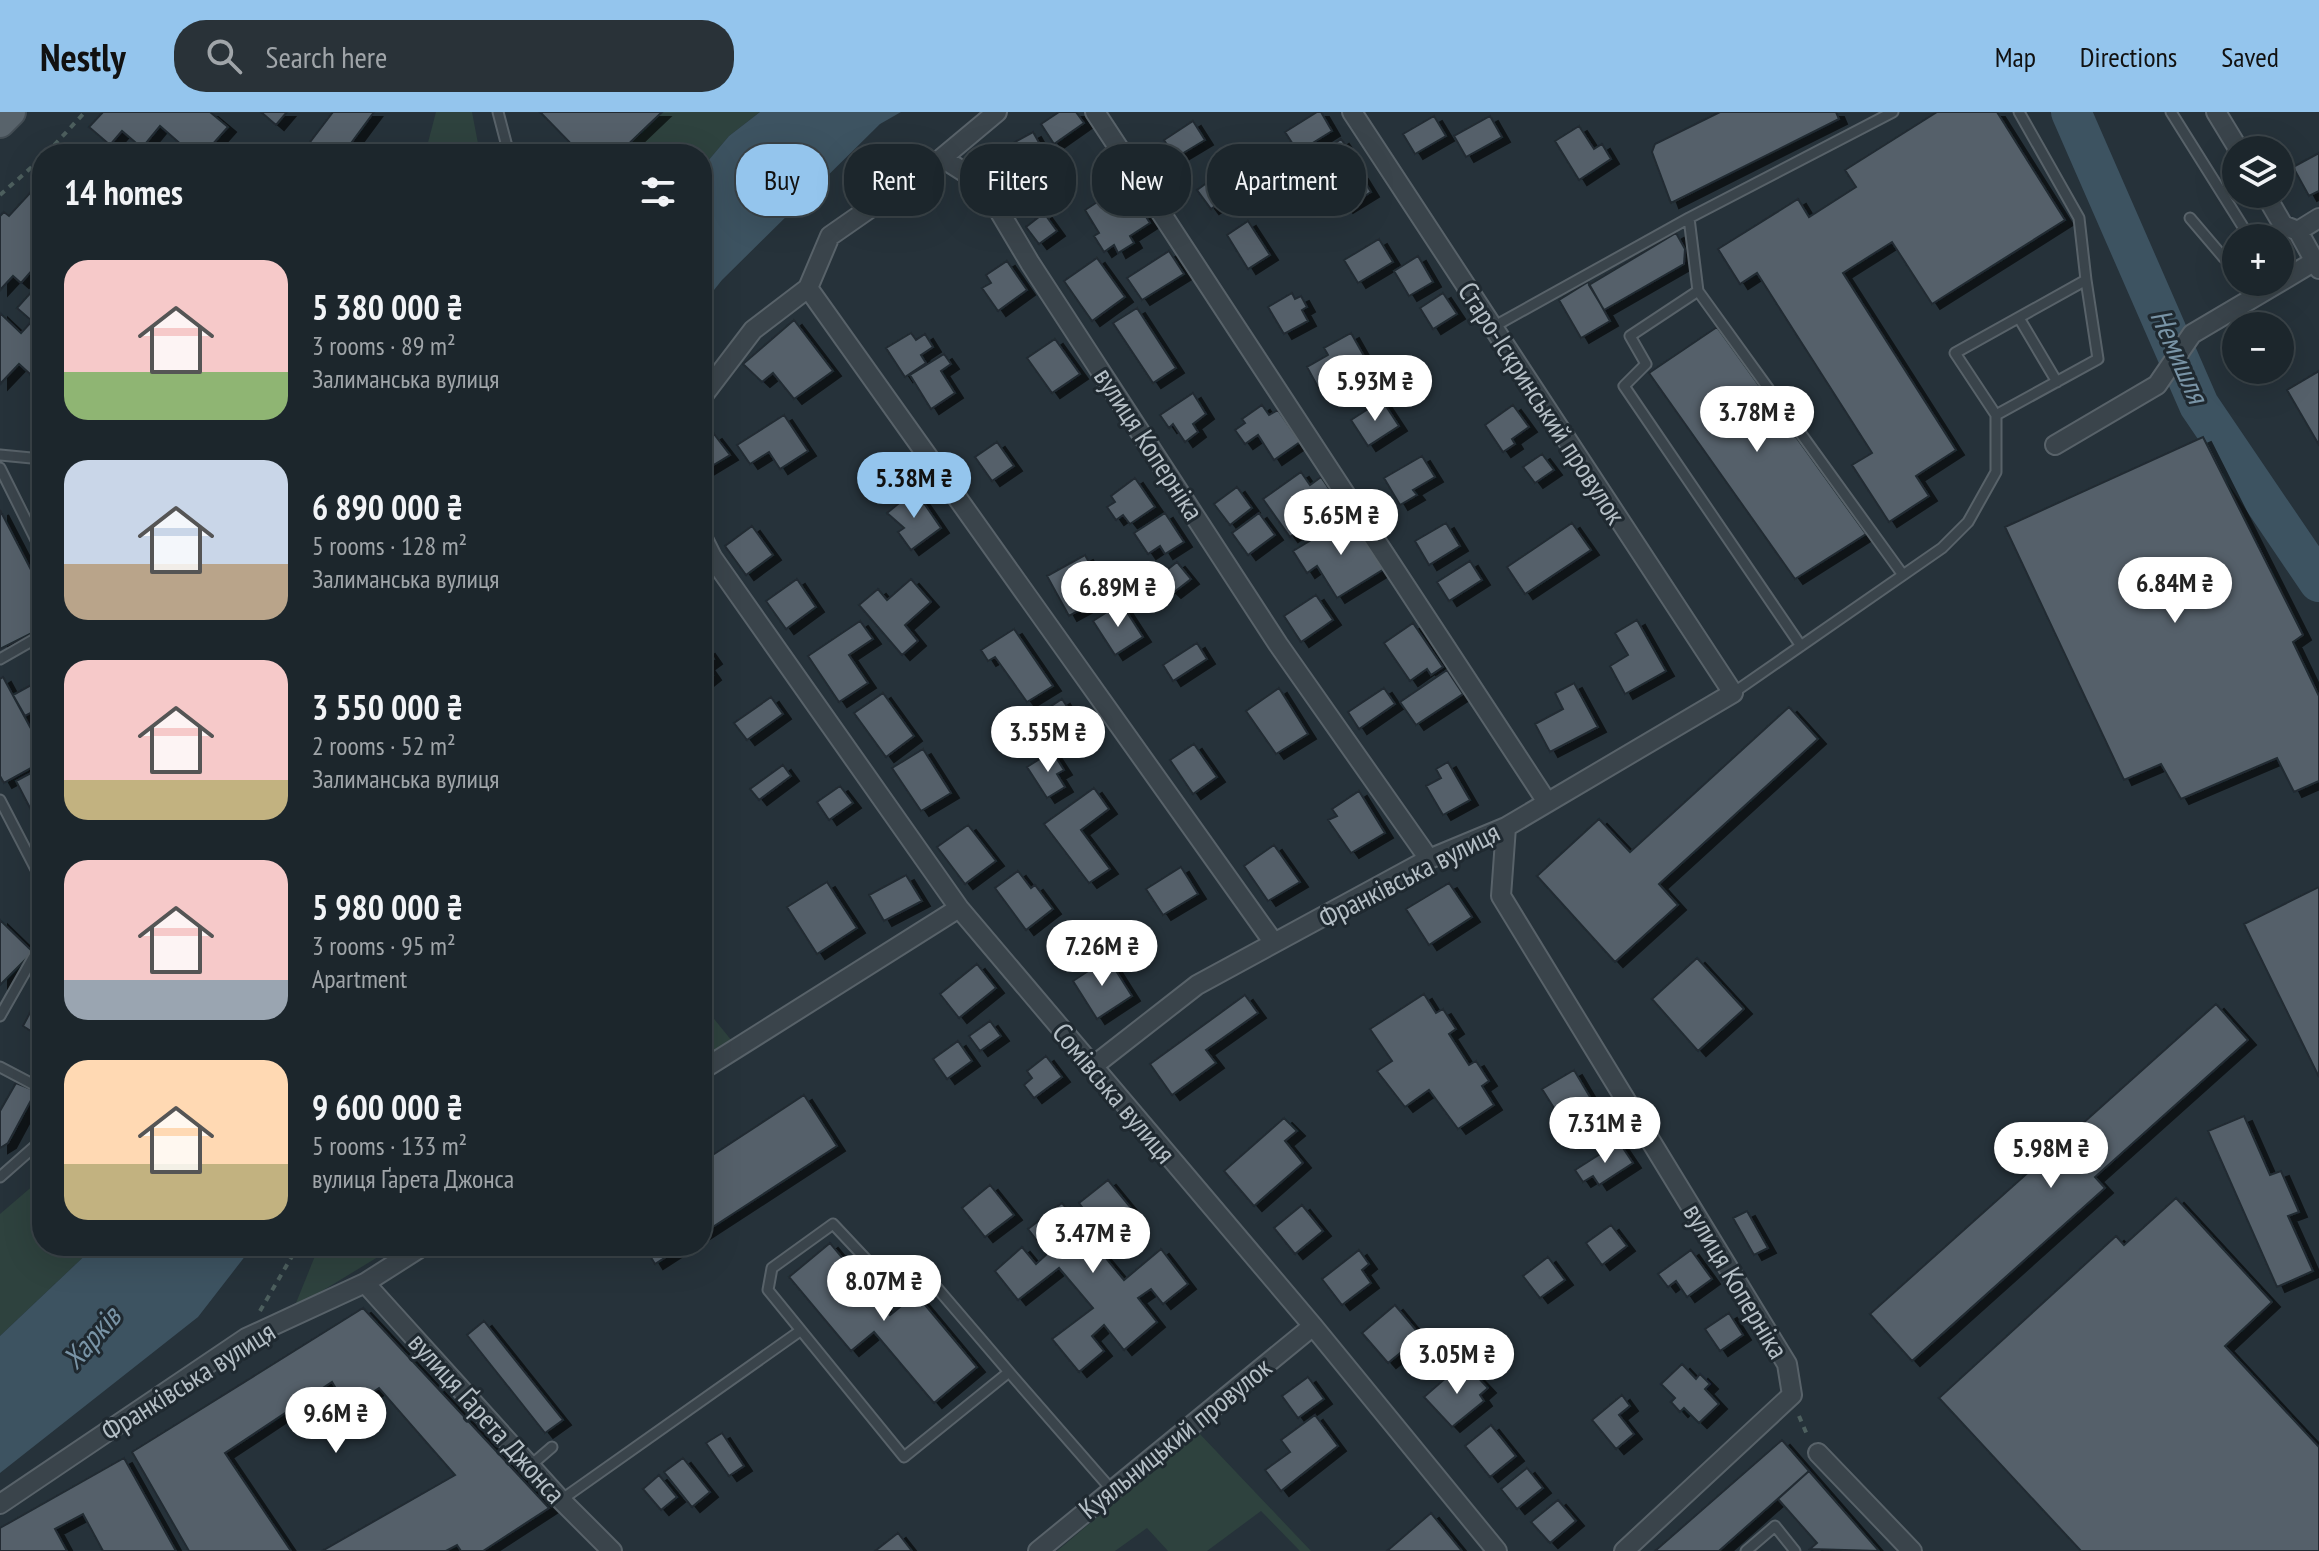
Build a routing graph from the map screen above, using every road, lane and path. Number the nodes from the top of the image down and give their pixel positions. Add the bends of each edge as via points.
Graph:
1 (11, 112) edge
2 (85, 112) edge
3 (498, 112) edge
4 (997, 112) edge
5 (1095, 112) edge
6 (1352, 112) edge
7 (1893, 112) edge
8 (2019, 112) edge
9 (2171, 112) edge
10 (2216, 112) edge
11 (0, 123) edge
12 (2231, 136) edge
13 (55, 144) edge
14 (506, 144) edge
15 (944, 156) edge
16 (944, 159) edge
17 (32, 167) edge
18 (0, 195) edge
19 (2276, 208) edge
20 (859, 216) edge
21 (1689, 218) junction
22 (2190, 218) dead end
23 (2319, 218) edge
24 (2241, 224) edge
25 (2288, 224) edge
26 (2294, 227) edge
27 (2294, 232) edge
28 (2222, 256) edge
29 (2317, 265) edge
30 (2294, 276) edge
31 (2086, 280) junction
32 (808, 288) junction
33 (1698, 291) junction
34 (2256, 296) edge
35 (2019, 318) junction
36 (1493, 327) junction
37 (2057, 382) junction
38 (712, 384) edge
39 (1996, 415) junction
40 (2055, 445) dead end
41 (0, 455) edge
42 (32, 458) edge
43 (0, 468) edge
44 (32, 532) edge
45 (712, 557) edge
46 (1903, 575) junction
47 (32, 641) edge
48 (1801, 646) junction
49 (0, 659) edge
50 (1733, 693) junction
51 (0, 800) edge
52 (1547, 802) junction
53 (1506, 827) junction
54 (1429, 859) junction
55 (32, 862) edge
56 (959, 908) junction
57 (1274, 943) junction
58 (32, 960) edge
59 (0, 1016) edge
60 (712, 1064) edge
61 (1092, 1067) junction
62 (0, 1068) edge
63 (32, 1084) edge
64 (32, 1149) edge
65 (0, 1177) edge
66 (291, 1256) edge
67 (407, 1256) edge
68 (365, 1283) junction
69 (1313, 1326) junction
70 (800, 1331) junction
71 (246, 1338) junction
72 (1009, 1372) junction
73 (1792, 1395) junction
74 (552, 1447) dead end
75 (1818, 1453) joint
76 (530, 1466) junction
77 (1111, 1489) junction
78 (561, 1500) junction
79 (0, 1504) edge
80 (607, 1549) edge
81 (1038, 1551) edge
82 (1497, 1551) edge
83 (1624, 1551) edge
84 (1746, 1551) edge
85 (1795, 1551) edge
86 (1912, 1551) edge

1 - 11 main road
2 - 13 path
3 - 14 lane
4 - 15 street
5 - 52 street
6 - 36 street, Старо-Іскринський провулок
7 - 21 lane
8 - 31 lane via 2079,218
9 - 24 lane
10 - 12 street
16 - 54 street, вулиця Коперніка via 983,184 1278,644
17 - 18 path
19 - 25 street
20 - 32 street via 830,236
21 - 33 lane
21 - 36 lane
22 - 28 lane
23 - 26 street
27 - 29 street
29 - 30 street
31 - 35 lane
31 - 37 lane via 2098,359
32 - 38 street via 753,330
32 - 57 street
33 - 46 lane
33 - 48 lane via 1630,336 1646,364 1624,386
34 - 40 street via 2192,334 2157,385
35 - 37 lane
35 - 39 lane via 1955,353
36 - 50 street, Старо-Іскринський провулок
37 - 39 lane
39 - 46 lane via 1996,472 1985,497 1942,548
41 - 42 lane
43 - 44 lane
45 - 56 street, Сомівська вулиця
46 - 48 lane
47 - 49 lane
48 - 50 lane
50 - 52 street, Франківська вулиця
51 - 55 lane
52 - 53 street, Франківська вулиця
53 - 54 street, Франківська вулиця
53 - 73 street, вулиця Коперніка via 1501,896 1787,1364
54 - 57 street, Франківська вулиця
56 - 60 street
56 - 61 street, Сомівська вулиця
57 - 61 street, Франківська вулиця via 1197,985
58 - 59 lane
61 - 69 street, Сомівська вулиця
62 - 63 lane
64 - 65 lane
66 - 71 path
67 - 68 street, Франківська вулиця
68 - 71 street, Франківська вулиця
68 - 76 street, вулиця Ґарета Джонса
69 - 77 street, Куяльницький провулок
69 - 82 street, Сомівська вулиця
70 - 72 lane via 904,1457
70 - 72 lane via 768,1290 768,1278 772,1268 833,1224 879,1273 932,1282
70 - 78 lane
71 - 79 street, Франківська вулиця
72 - 77 lane
73 - 75 path, вулиця Коперніка via 1804,1432
73 - 83 street
74 - 76 lane
75 - 86 street
76 - 78 street, вулиця Ґарета Джонса
77 - 81 street, Куяльницький провулок
78 - 80 street, вулиця Ґарета Джонса
84 - 85 lane via 1775,1526

